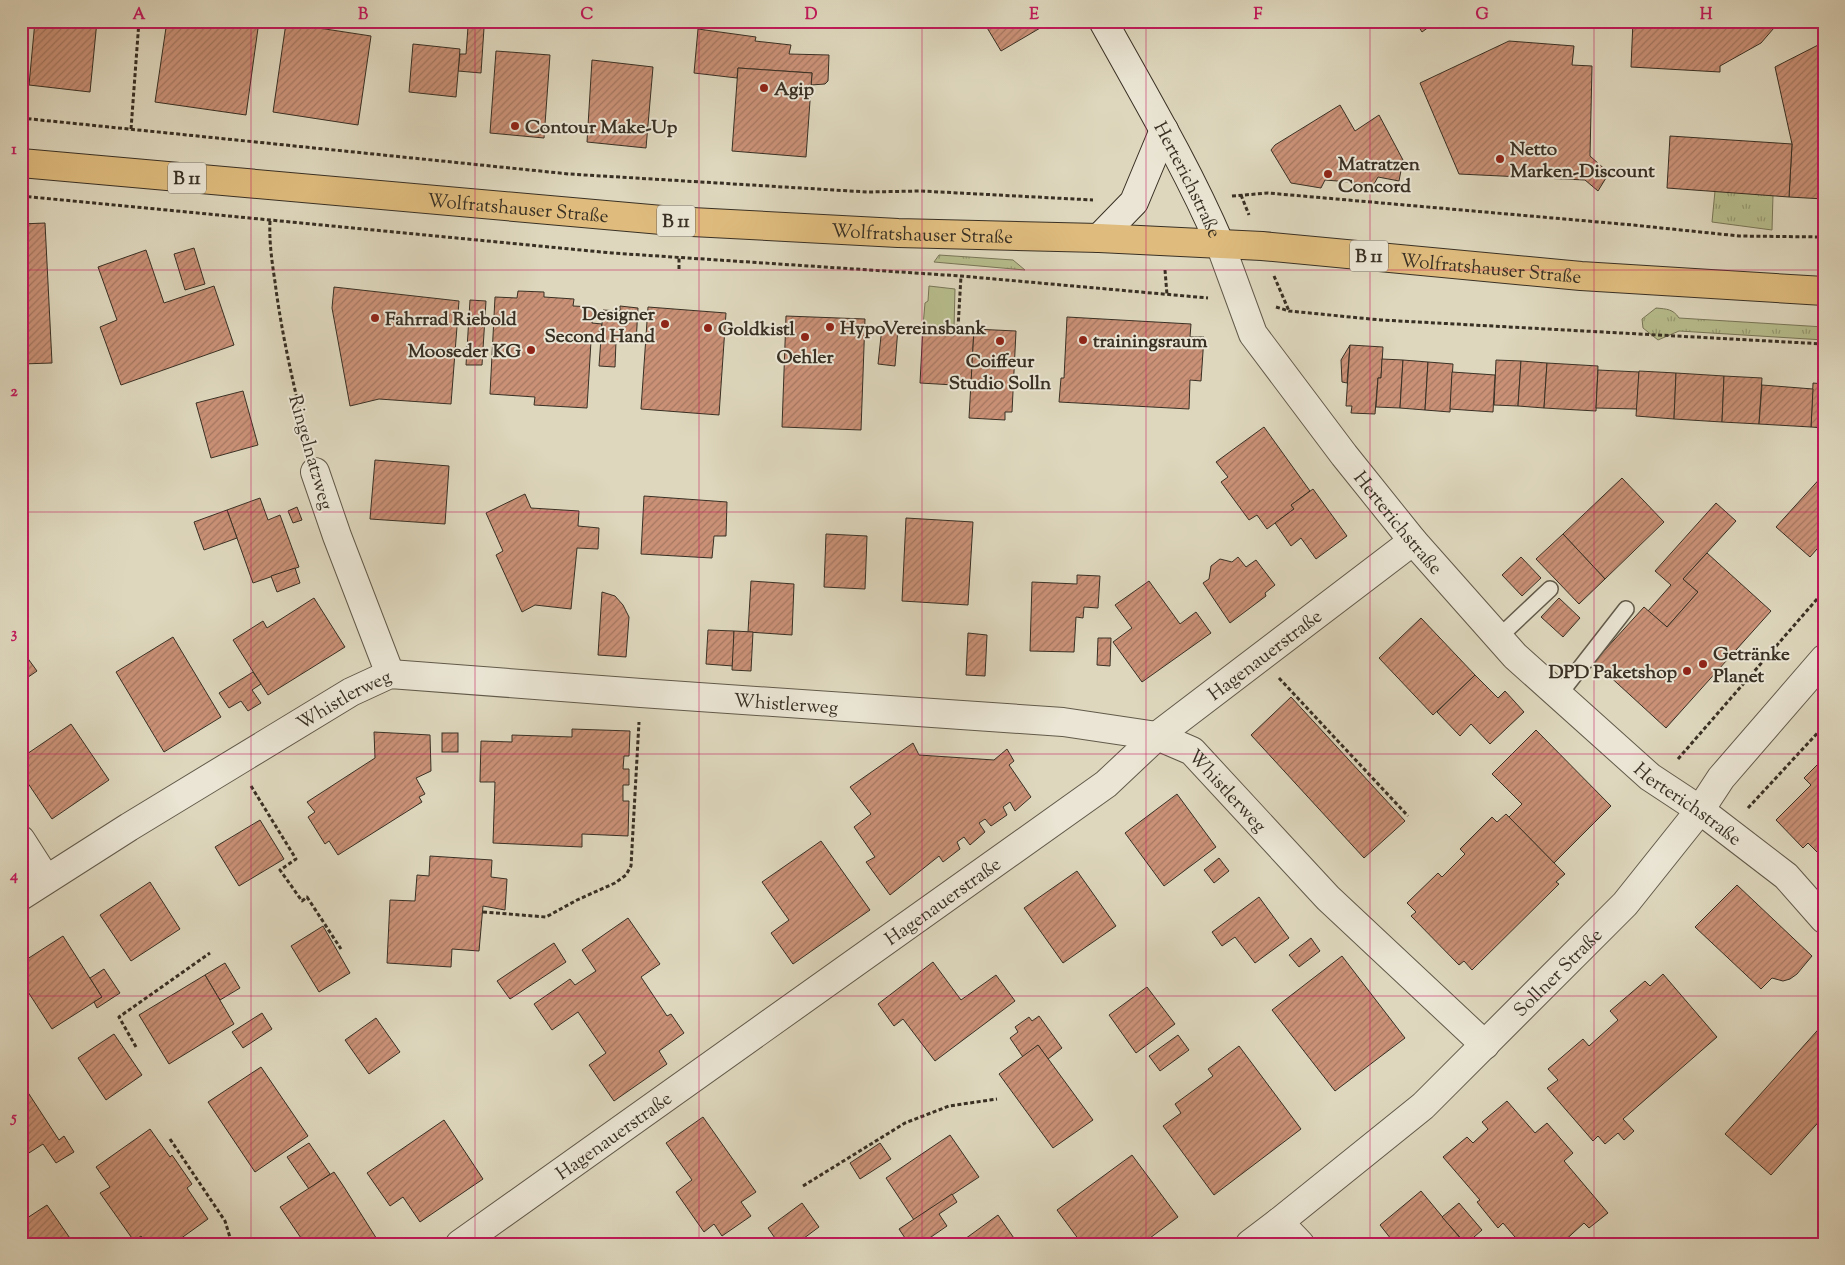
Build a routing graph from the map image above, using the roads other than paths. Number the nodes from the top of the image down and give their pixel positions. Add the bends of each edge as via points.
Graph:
1 (1104, 21) edge
2 (1164, 130) junction
3 (21, 163) edge
4 (1099, 238) junction
5 (1220, 244) junction
6 (1824, 291) edge
7 (315, 472) road end
8 (1413, 540) junction
9 (1550, 589) dead end
10 (1626, 609) dead end
11 (1499, 637) junction
12 (1824, 659) edge
13 (390, 674) junction
14 (1559, 695) junction
15 (1157, 736) junction
16 (1700, 810) junction
17 (21, 840) edge
18 (46, 878) junction
19 (21, 896) edge
20 (1824, 920) edge
21 (1485, 1045) junction
22 (1280, 1222) junction
23 (460, 1244) edge
24 (1250, 1244) edge
25 (1300, 1244) edge

1 - 2 street, Herterichstraße
2 - 4 street via 1134,202
2 - 5 street, Herterichstraße
3 - 4 main road, Wolfratshauser Straße / B 11 via 673,221 891,233
4 - 5 main road, Wolfratshauser Straße / B 11
5 - 6 main road, Wolfratshauser Straße / B 11 via 1581,276
5 - 8 street, Herterichstraße via 1253,334
7 - 13 street, Ringelnatzweg
8 - 11 street, Herterichstraße
8 - 15 street, Hagenauerstraße
9 - 11 lane
10 - 14 lane
11 - 14 street, Herterichstraße via 1515,656
12 - 16 street, Sollner Straße via 1721,778
13 - 15 street, Whistlerweg via 1063,722
13 - 18 street, Whistlerweg via 351,692
14 - 16 street, Herterichstraße via 1658,782
15 - 21 street, Whistlerweg via 1192,751 1328,898
15 - 23 street, Hagenauerstraße via 1106,784
16 - 20 street, Herterichstraße via 1786,876
16 - 21 street, Sollner Straße via 1625,904
17 - 18 street
18 - 19 street, Whistlerweg
21 - 22 street, Sollner Straße via 1424,1106
22 - 24 street, Sollner Straße
22 - 25 street

